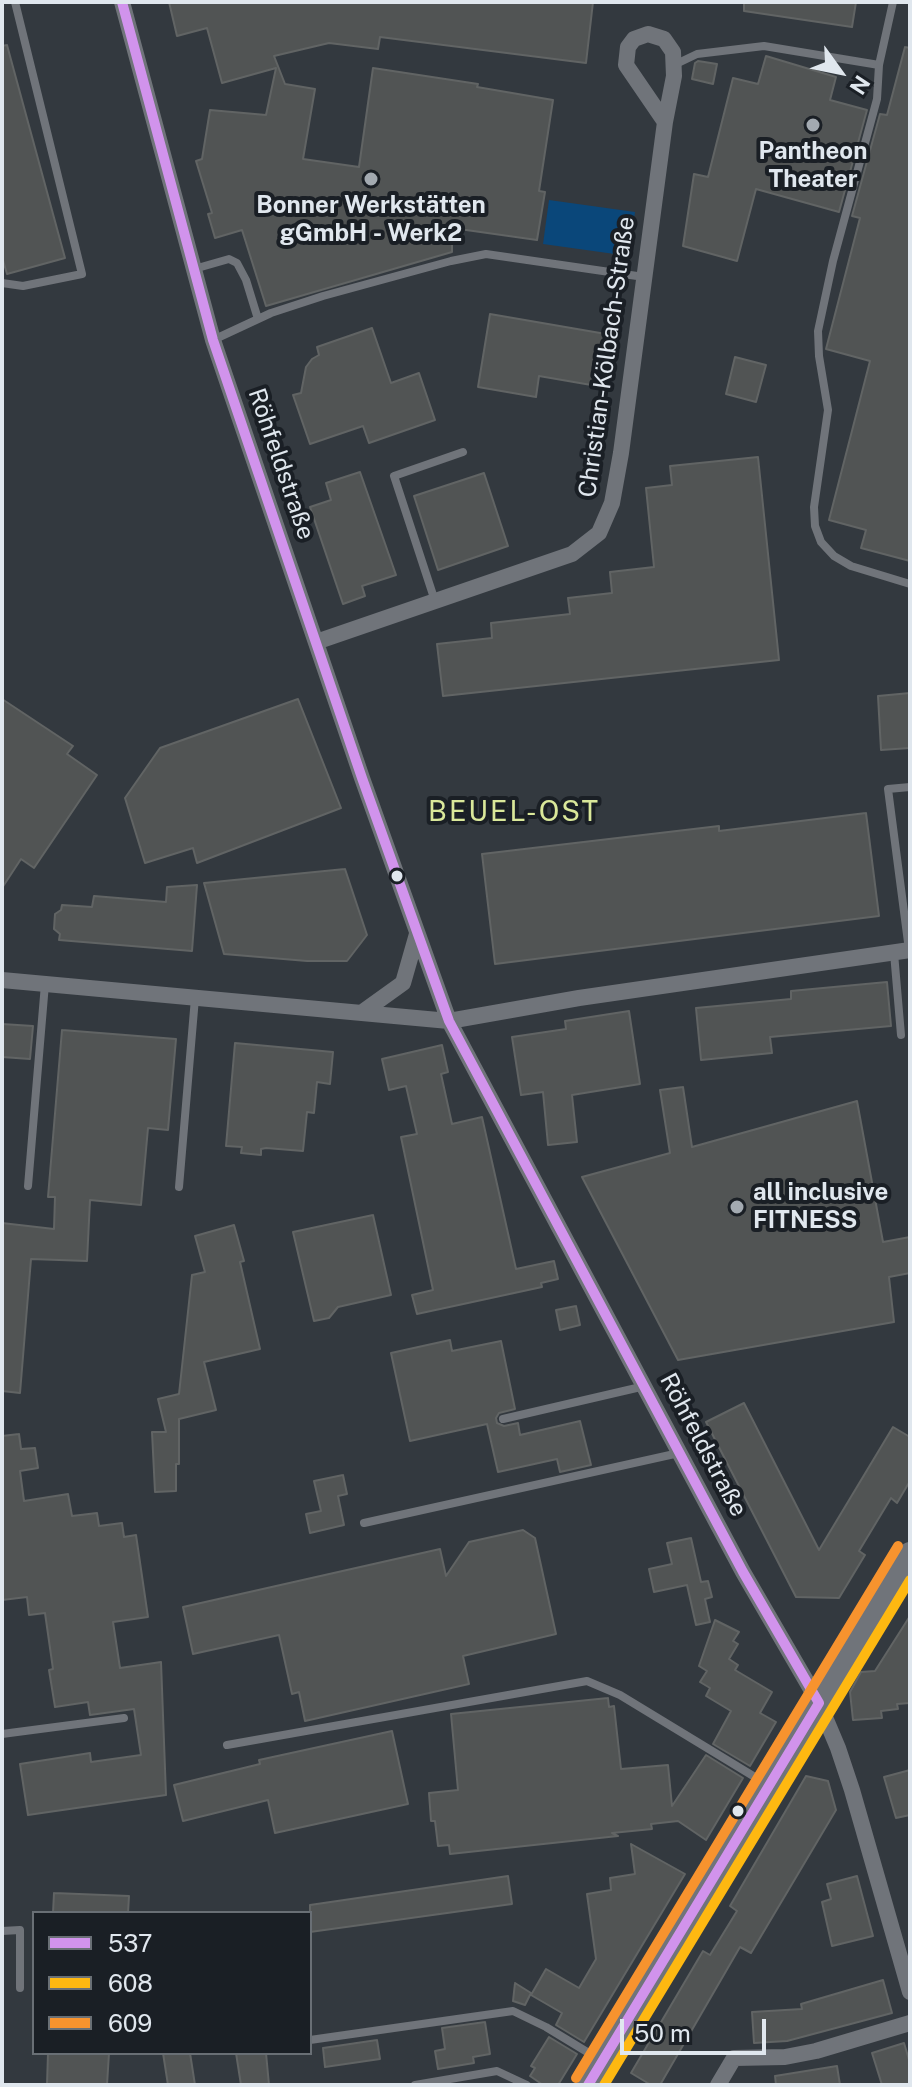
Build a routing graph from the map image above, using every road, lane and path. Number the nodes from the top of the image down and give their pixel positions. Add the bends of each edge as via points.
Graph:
1 (15, 2) edge
2 (122, 2) edge
3 (893, 2) edge
4 (674, 65) junction
5 (879, 65) junction
6 (665, 122) junction
7 (194, 269) junction
8 (644, 277) junction
9 (2, 283) edge
10 (258, 319) junction
11 (213, 340) junction
12 (463, 452) dead end
13 (910, 584) edge
14 (435, 601) junction
15 (316, 642) junction
16 (910, 787) edge
17 (417, 934) junction
18 (904, 951) edge
19 (2, 980) edge
20 (45, 984) junction
21 (195, 997) junction
22 (364, 1011) junction
23 (449, 1021) junction
24 (901, 1035) dead end
25 (28, 1186) dead end
26 (179, 1187) dead end
27 (645, 1386) junction
28 (503, 1419) dead end
29 (680, 1453) junction
30 (364, 1523) dead end
31 (910, 1553) edge
32 (819, 1703) junction
33 (124, 1718) dead end
34 (2, 1734) edge
35 (227, 1745) dead end
36 (770, 1786) junction
37 (2, 1931) edge
38 (20, 1988) dead end
39 (910, 1992) edge
40 (910, 2023) edge
41 (312, 2040) edge
42 (603, 2061) junction
43 (415, 2085) edge
44 (527, 2085) edge
45 (588, 2085) edge
46 (718, 2085) edge

1 - 9 lane via 82,274 23,286
2 - 7 street, Röhfeldstraße
3 - 5 lane
4 - 5 lane via 697,54 764,46
4 - 6 street, Christian-Kölbach-Straße
4 - 6 street via 670,44 656,35 634,39 625,57
5 - 13 lane via 877,99 818,331 828,410 815,526 834,556
6 - 8 street, Christian-Kölbach-Straße
7 - 10 lane via 229,259 237,263
7 - 11 street, Röhfeldstraße
8 - 10 lane via 486,254 323,296
8 - 14 street, Christian-Kölbach-Straße via 621,453 612,503 599,533 572,554
10 - 11 lane
11 - 15 street, Röhfeldstraße
12 - 14 lane via 394,476
14 - 15 street, Christian-Kölbach-Straße
15 - 17 street, Röhfeldstraße
16 - 18 lane via 888,789
17 - 22 street via 403,983
17 - 23 street, Röhfeldstraße
18 - 23 street
18 - 24 lane
19 - 20 street
20 - 21 street
20 - 25 lane
21 - 22 street
21 - 26 lane
22 - 23 street
23 - 27 street, Röhfeldstraße
27 - 28 lane
27 - 29 street, Röhfeldstraße
29 - 30 lane
29 - 32 street, Röhfeldstraße
31 - 32 street
32 - 36 street
32 - 39 street, Röhfeldstraße via 852,1790
33 - 34 lane
35 - 36 lane via 587,1681 620,1695
36 - 42 street
37 - 38 lane via 20,1930
40 - 46 street via 816,2051 734,2058
41 - 42 lane via 513,2011
42 - 45 street
43 - 44 lane via 497,2071

